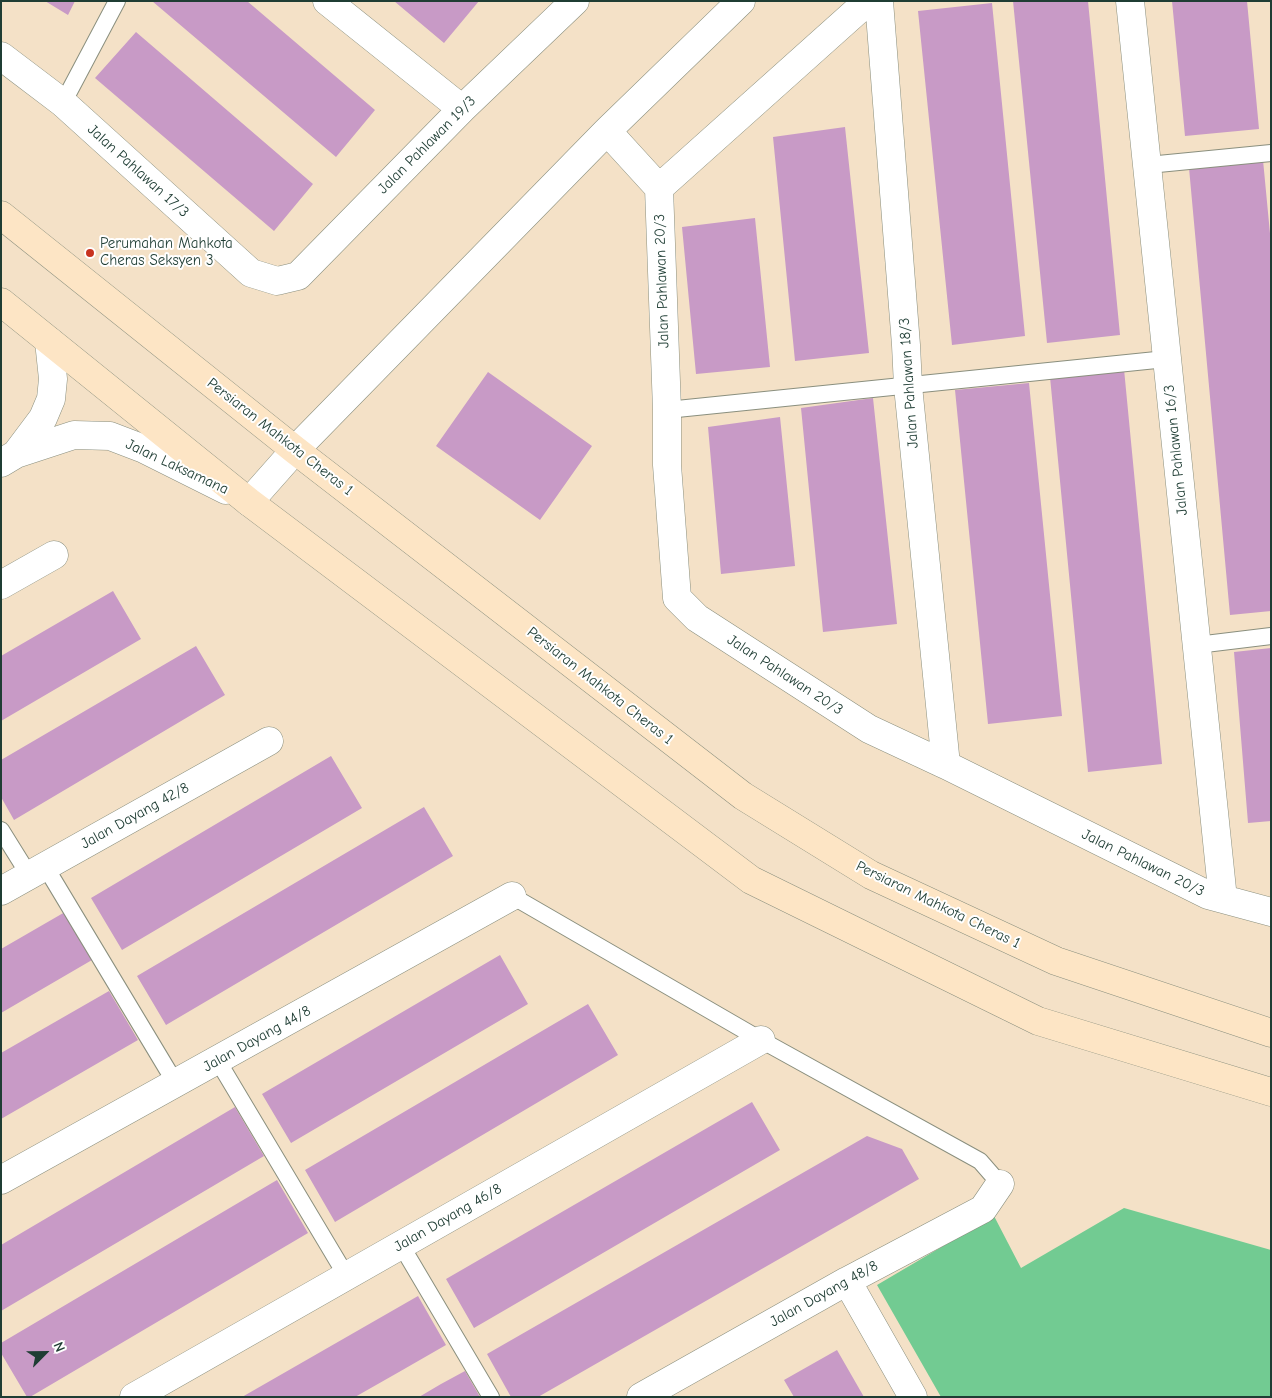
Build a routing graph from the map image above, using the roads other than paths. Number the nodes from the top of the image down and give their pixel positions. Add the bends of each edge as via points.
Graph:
1 (117, 1) edge
2 (326, 1) edge
3 (575, 1) edge
4 (868, 1) edge
5 (879, 1) edge
6 (1130, 1) edge
7 (733, 4) edge
8 (1, 56) edge
9 (64, 103) junction
10 (462, 109) junction
11 (606, 131) junction
12 (1271, 153) edge
13 (1148, 165) junction
14 (659, 188) junction
15 (1, 215) edge
16 (277, 281) joint
17 (1, 302) edge
18 (49, 341) junction
19 (1166, 359) junction
20 (908, 386) junction
21 (667, 410) junction
22 (295, 450) junction
23 (9, 458) edge
24 (249, 502) junction
25 (54, 555) dead end
26 (1, 585) edge
27 (1271, 636) edge
28 (1196, 645) junction
29 (269, 741) dead end
30 (946, 765) junction
31 (1, 830) edge
32 (37, 871) junction
33 (1, 891) edge
34 (512, 896) joint
35 (1223, 899) junction
36 (1271, 912) edge
37 (1271, 1033) edge
38 (762, 1040) junction
39 (218, 1061) junction
40 (176, 1084) junction
41 (1271, 1092) edge
42 (1, 1180) edge
43 (1000, 1184) joint
44 (401, 1245) junction
45 (347, 1277) junction
46 (847, 1281) junction
47 (134, 1397) edge
48 (491, 1397) edge
49 (641, 1397) edge
50 (913, 1397) edge

1 - 9 lane
2 - 10 street
3 - 10 street, Jalan Pahlawan 19/3
4 - 14 street
5 - 20 street, Jalan Pahlawan 18/3
6 - 13 street, Jalan Pahlawan 16/3
7 - 11 street
8 - 9 street, Jalan Pahlawan 17/3
9 - 16 street, Jalan Pahlawan 17/3 via 251,273
10 - 16 street, Jalan Pahlawan 19/3 via 298,276
11 - 14 street
11 - 22 street
12 - 13 lane
13 - 19 street, Jalan Pahlawan 16/3
14 - 21 street, Jalan Pahlawan 20/3
15 - 22 main road, Persiaran Mahkota Cheras 1
17 - 18 main road
18 - 23 street, Jalan Laksamana via 53,379 51,399 43,418
18 - 24 main road
19 - 20 lane
19 - 28 street, Jalan Pahlawan 16/3
20 - 21 lane
20 - 30 street, Jalan Pahlawan 18/3
21 - 30 street, Jalan Pahlawan 20/3 via 667,465 677,598 697,618 869,729
22 - 24 street
22 - 37 main road, Persiaran Mahkota Cheras 1 via 743,796 871,876 1056,961
23 - 24 street, Jalan Laksamana via 74,435 110,436 144,449
24 - 41 main road via 750,880 1038,1021
25 - 26 street
27 - 28 lane
28 - 35 street, Jalan Pahlawan 16/3
29 - 32 street, Jalan Dayang 42/8
30 - 35 street, Jalan Pahlawan 20/3
31 - 32 lane
32 - 33 street, Jalan Dayang 42/8
32 - 40 lane
34 - 38 lane
34 - 39 street, Jalan Dayang 44/8
35 - 36 street, Jalan Pahlawan 20/3
38 - 43 lane via 980,1161
38 - 44 street, Jalan Dayang 46/8
39 - 40 street, Jalan Dayang 44/8
39 - 45 lane
40 - 42 street, Jalan Dayang 44/8
43 - 46 street, Jalan Dayang 48/8 via 983,1209
44 - 45 street, Jalan Dayang 46/8
44 - 48 lane
45 - 47 street, Jalan Dayang 46/8
46 - 49 street, Jalan Dayang 48/8
46 - 50 street

